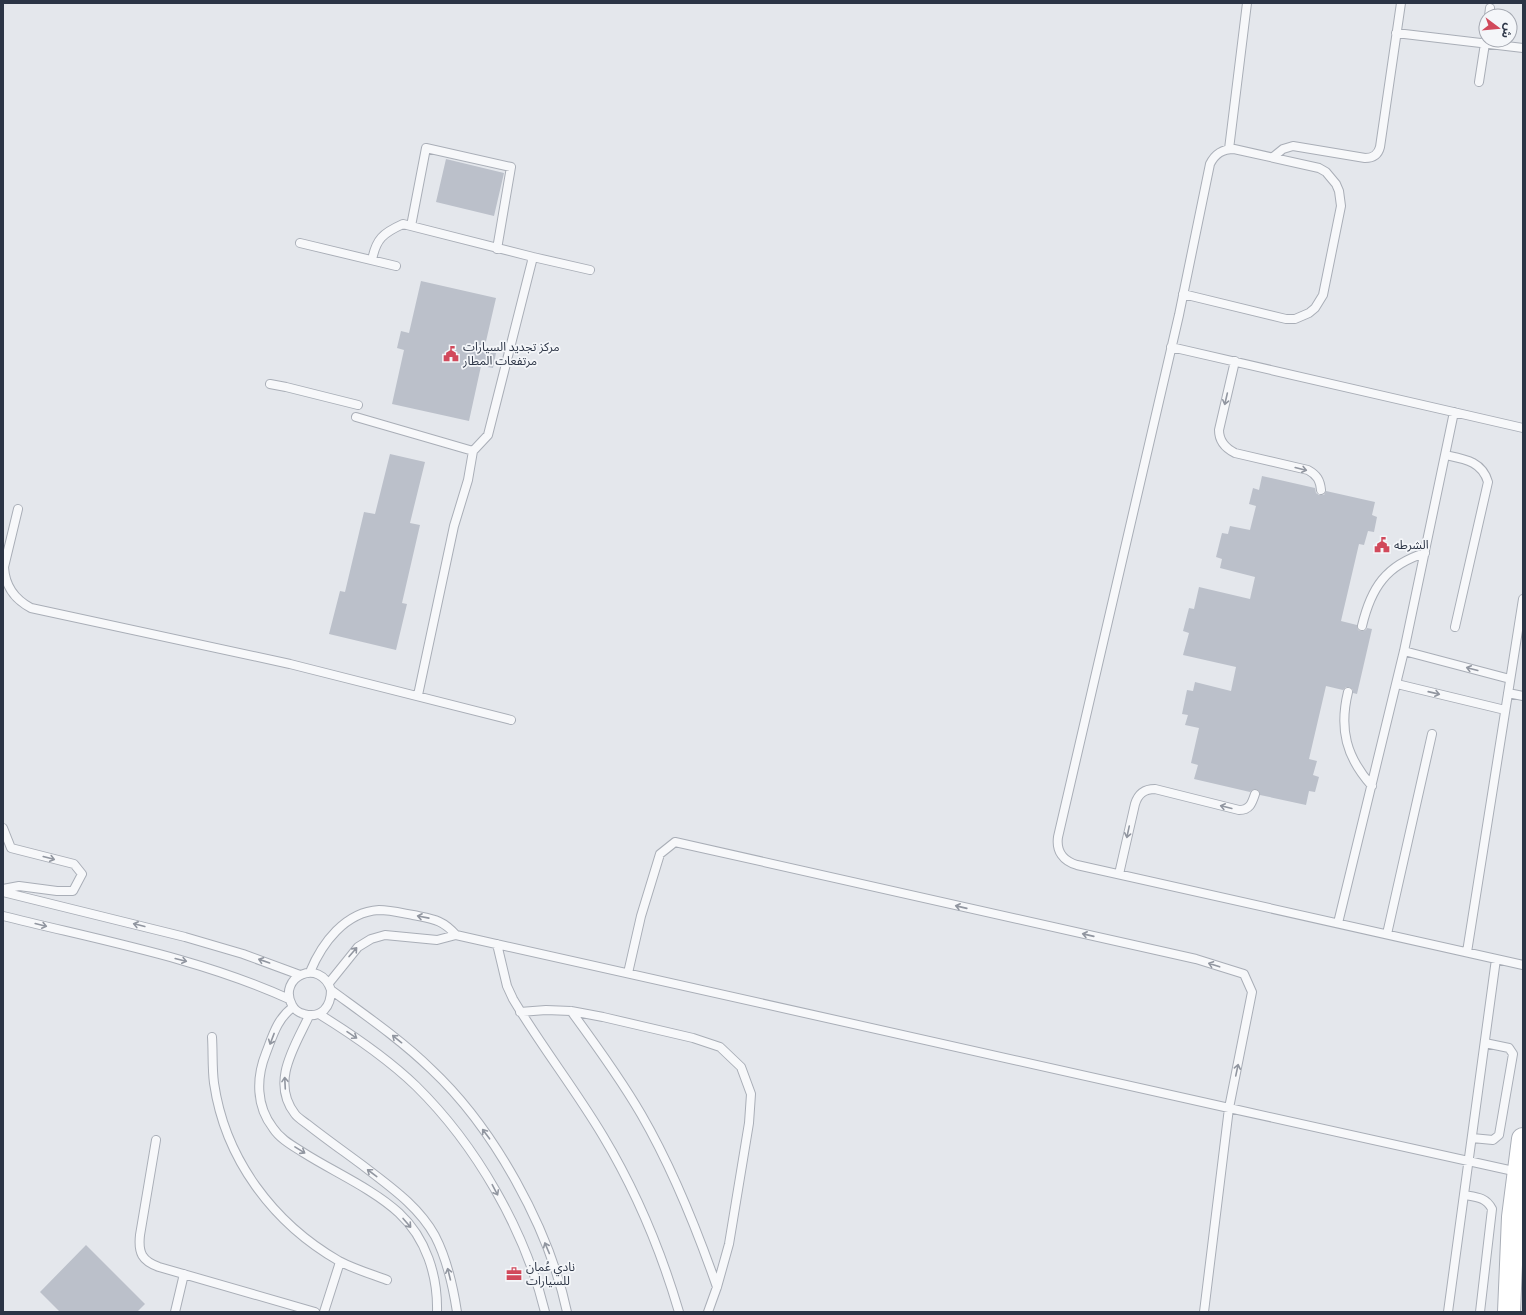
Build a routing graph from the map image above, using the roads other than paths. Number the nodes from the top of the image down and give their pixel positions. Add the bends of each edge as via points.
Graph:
1 (1248, 3) edge
2 (1401, 3) edge
3 (1396, 33) junction
4 (1478, 39) edge
5 (1484, 48) edge
6 (1479, 82) dead end
7 (1229, 149) junction
8 (1273, 157) junction
9 (411, 226) junction
10 (300, 243) dead end
11 (497, 249) junction
12 (533, 257) junction
13 (372, 260) junction
14 (396, 266) dead end
15 (590, 270) dead end
16 (1183, 294) junction
17 (1172, 347) junction
18 (1235, 361) junction
19 (270, 384) dead end
20 (358, 405) dead end
21 (1454, 412) junction
22 (356, 417) dead end
23 (1523, 428) edge
24 (473, 451) junction
25 (1445, 455) junction
26 (1321, 490) dead end
27 (18, 509) dead end
28 (1425, 553) junction
29 (3, 566) edge
30 (1523, 599) edge
31 (1362, 626) dead end
32 (1455, 627) dead end
33 (1404, 651) junction
34 (1510, 679) junction
35 (1396, 684) junction
36 (1348, 692) dead end
37 (1508, 693) junction
38 (418, 695) junction
39 (1523, 696) edge
40 (1505, 710) junction
41 (511, 720) dead end
42 (1432, 734) dead end
43 (1372, 786) junction
44 (1255, 794) dead end
45 (3, 828) edge
46 (1119, 874) junction
47 (3, 890) edge
48 (3, 916) edge
49 (1338, 923) junction
50 (1387, 934) junction
51 (456, 935) junction
52 (497, 944) junction
53 (1467, 952) junction
54 (1496, 959) junction
55 (1523, 965) edge
56 (310, 972) junction
57 (300, 974) junction
58 (628, 974) junction
59 (330, 986) junction
60 (289, 999) junction
61 (293, 1008) junction
62 (571, 1011) junction
63 (520, 1012) junction
64 (319, 1014) junction
65 (309, 1016) junction
66 (212, 1037) dead end
67 (1485, 1043) junction
68 (1229, 1108) junction
69 (1472, 1138) junction
70 (1523, 1139) edge
71 (156, 1140) dead end
72 (1469, 1162) junction
73 (1519, 1172) junction
74 (1464, 1195) junction
75 (340, 1262) junction
76 (184, 1274) junction
77 (387, 1280) dead end
78 (717, 1287) junction
79 (175, 1312) edge
80 (315, 1312) edge
81 (324, 1312) edge
82 (437, 1312) edge
83 (456, 1312) edge
84 (545, 1312) edge
85 (567, 1312) edge
86 (679, 1312) edge
87 (708, 1312) edge
88 (1204, 1312) edge
89 (1448, 1312) edge
90 (1480, 1312) edge
91 (1509, 1312) edge

1 - 7 lane
2 - 3 lane
3 - 4 lane
3 - 8 lane via 1380,147 1376,154 1365,158 1293,146 1283,148
5 - 6 lane
7 - 8 lane
7 - 16 lane via 1219,152 1210,164
8 - 16 lane via 1319,168 1331,178 1339,191 1341,206 1320,302 1309,313 1290,319
9 - 11 lane
9 - 11 lane via 426,148 512,167
9 - 13 lane via 403,224 380,238 374,248
10 - 13 lane
11 - 12 lane
12 - 15 lane
12 - 24 lane via 488,435
13 - 14 lane
16 - 17 lane
17 - 18 lane
17 - 46 lane via 1058,843 1062,855 1071,863
18 - 21 lane
18 -> 26 lane via 1219,430 1224,445 1235,454 1308,470 1317,476
19 - 20 lane
21 - 23 lane
21 - 25 lane
22 - 24 lane
24 - 38 lane via 468,480 454,526
25 - 28 lane
25 - 32 lane via 1478,465 1488,482
27 - 29 lane
28 - 31 lane via 1403,561 1383,578 1370,600
28 - 33 lane
29 - 38 lane via 4,576 12,593 24,604 38,611 290,664
30 - 34 lane
34 -> 33 lane
33 - 35 lane
34 - 37 lane
35 -> 40 lane
35 - 43 lane
36 - 43 lane via 1344,724 1349,750 1362,776
37 - 39 lane
37 - 40 lane
38 - 41 lane
40 - 53 lane
42 - 50 lane
43 - 49 lane
44 -> 46 lane via 1250,806 1239,810 1155,789 1142,792 1135,804
45 -> 47 lane via 11,848 74,864 82,874 73,891 19,886
46 - 49 lane
57 -> 47 lane via 185,937
48 -> 60 lane via 210,968
49 - 50 lane
50 - 53 lane
51 - 52 lane
51 -> 56 lane via 439,921 380,910 362,914 345,922 332,935 323,946
59 -> 51 lane via 358,947 371,939 385,935 437,940
52 - 58 lane
52 - 63 lane via 506,986
53 - 54 lane
54 - 55 lane
54 - 67 lane
56 - 57 lane
56 - 59 lane via 324,977
57 - 60 lane via 289,989
58 - 68 lane
68 -> 58 lane via 1252,992 1244,974 1188,957 675,842 660,854 641,916
59 - 64 lane via 331,999
85 -> 59 lane via 551,1259 535,1219 491,1141 432,1069
60 - 61 lane
61 - 65 lane
61 -> 82 lane via 279,1020 259,1075 259,1094 264,1113 273,1129 288,1142 384,1200 413,1229 431,1264
62 - 63 lane
62 - 78 lane via 608,1062 671,1170 696,1228
62 - 78 lane via 693,1038 720,1048 741,1068 751,1094 749,1123 729,1244
63 - 86 lane via 604,1137 631,1188 654,1240
64 - 65 lane
64 -> 84 lane via 384,1058 444,1116 470,1149 512,1223 529,1263
83 -> 65 lane via 444,1256 423,1218 391,1187 295,1114 288,1100 284,1085 285,1069
66 - 75 lane via 214,1083 223,1120 244,1168 270,1205 302,1237
67 - 69 lane
67 - 69 lane via 1509,1048 1513,1054 1500,1135 1493,1140
68 - 72 lane
68 - 88 lane
69 - 72 lane
70 - 73 main road
71 - 76 lane via 139,1245 142,1256 149,1263
72 - 73 lane
72 - 74 lane
73 - 91 main road via 1513,1216
74 - 89 lane
74 - 90 lane via 1485,1199 1492,1209
75 - 77 lane
75 - 81 lane
76 - 79 lane
76 - 80 lane
78 - 87 lane

